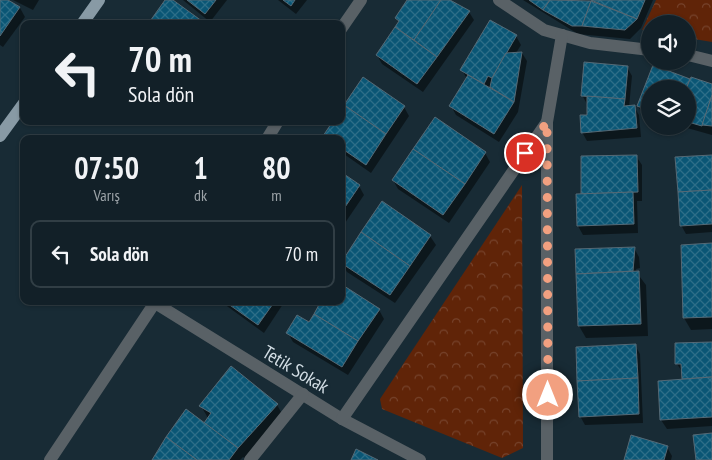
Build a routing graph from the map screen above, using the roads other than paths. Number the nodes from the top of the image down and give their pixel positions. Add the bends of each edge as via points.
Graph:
1 (99, 0) edge
2 (361, 0) edge
3 (499, 0) edge
4 (85, 20) edge
5 (345, 23) edge
6 (562, 35) junction
7 (641, 49) edge
8 (696, 57) edge
9 (712, 60) edge
10 (20, 109) edge
11 (547, 122) junction
12 (0, 136) edge
13 (154, 305) edge
14 (161, 305) edge
15 (303, 394) junction
16 (342, 419) junction
17 (50, 460) edge
18 (250, 460) edge
19 (420, 460) edge
20 (547, 460) edge

1 - 4 main road
2 - 5 street
3 - 6 street via 544,30
6 - 7 street via 590,43
6 - 11 street
8 - 9 street
10 - 12 main road
11 - 16 street
11 - 20 street
13 - 17 street
14 - 15 street, Tetik Sokak
15 - 16 street, Tetik Sokak
15 - 18 street
16 - 19 street, Tetik Sokak

